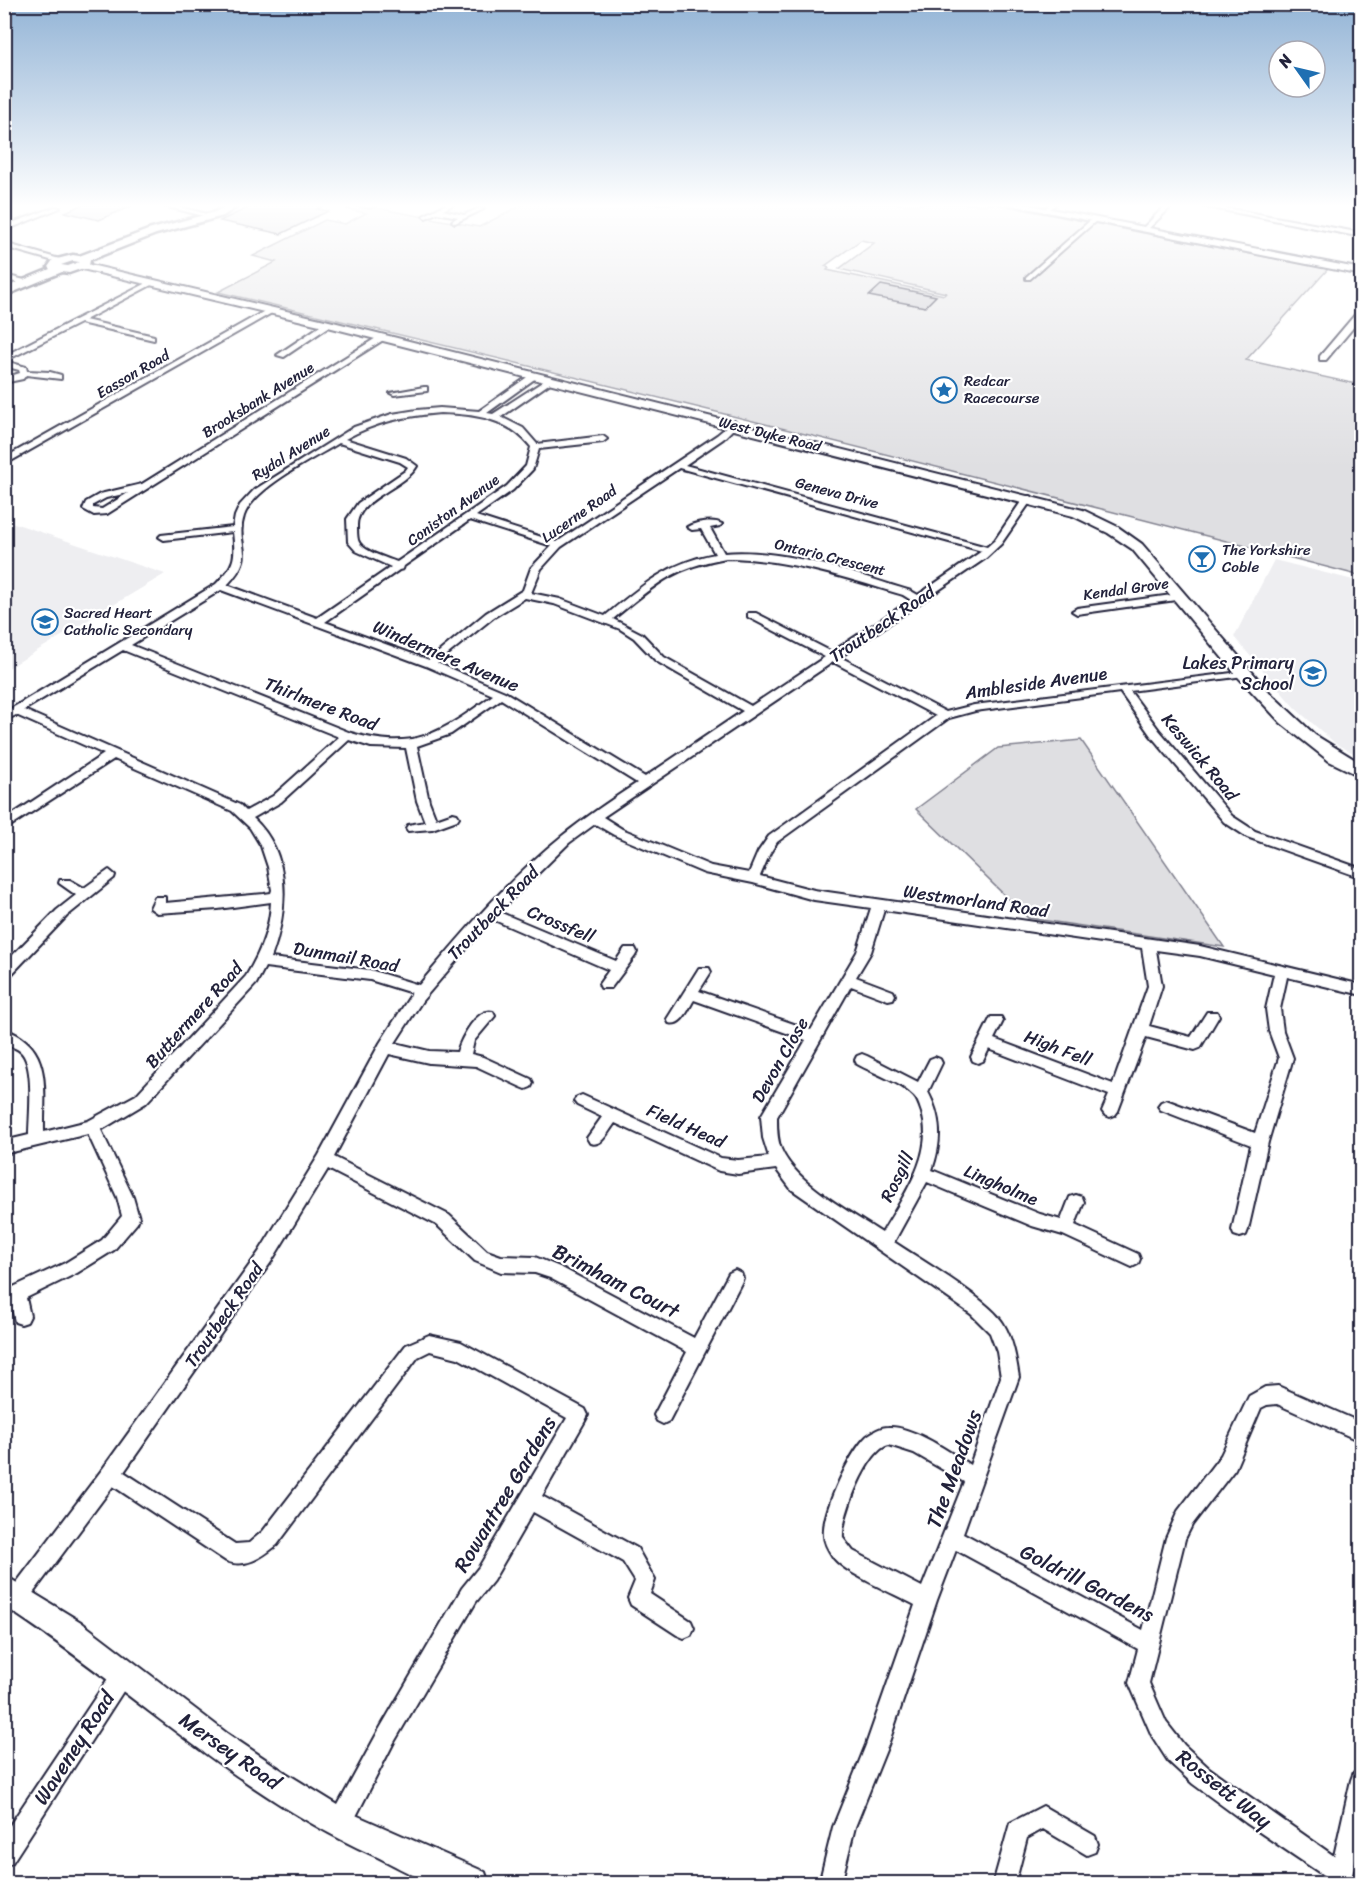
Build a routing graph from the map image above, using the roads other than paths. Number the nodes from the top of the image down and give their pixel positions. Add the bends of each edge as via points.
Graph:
1 (134, 292) edge
2 (196, 292) edge
3 (273, 310) junction
4 (1362, 312) edge
5 (81, 321) junction
6 (329, 324) junction
7 (149, 337) dead end
8 (384, 337) junction
9 (281, 355) dead end
10 (1323, 358) dead end
11 (4, 361) edge
12 (24, 373) junction
13 (536, 375) junction
14 (58, 377) dead end
15 (550, 379) junction
16 (4, 381) edge
17 (424, 389) dead end
18 (409, 391) junction
19 (393, 393) dead end
20 (418, 412) junction
21 (481, 413) junction
22 (495, 417) junction
23 (734, 424) junction
24 (603, 439) dead end
25 (338, 440) junction
26 (535, 447) junction
27 (5, 465) edge
28 (676, 465) junction
29 (146, 486) junction
30 (1028, 498) junction
31 (469, 517) junction
32 (717, 524) dead end
33 (704, 526) junction
34 (693, 527) dead end
35 (238, 529) junction
36 (164, 538) dead end
37 (558, 545) junction
38 (989, 550) junction
39 (721, 556) junction
40 (400, 567) junction
41 (220, 586) junction
42 (523, 595) junction
43 (1179, 597) junction
44 (918, 600) junction
45 (606, 620) junction
46 (741, 620) dead end
47 (1084, 621) dead end
48 (318, 622) junction
49 (123, 646) junction
50 (833, 657) junction
51 (430, 664) junction
52 (1244, 674) junction
53 (1123, 689) junction
54 (501, 694) junction
55 (753, 712) junction
56 (10, 714) edge
57 (945, 716) junction
58 (347, 736) junction
59 (411, 745) junction
60 (114, 753) junction
61 (1362, 772) edge
62 (646, 783) junction
63 (247, 816) junction
64 (453, 817) dead end
65 (595, 818) junction
66 (432, 825) junction
67 (4, 826) edge
68 (412, 828) dead end
69 (1362, 874) edge
70 (109, 875) dead end
71 (753, 878) junction
72 (65, 883) dead end
73 (84, 894) junction
74 (279, 896) junction
75 (160, 900) dead end
76 (879, 905) junction
77 (490, 913) junction
78 (1148, 944) junction
79 (630, 952) dead end
80 (264, 962) junction
81 (618, 968) junction
82 (1282, 971) junction
83 (704, 972) dead end
84 (4, 973) edge
85 (849, 980) junction
86 (606, 984) dead end
87 (1362, 990) edge
88 (422, 991) junction
89 (690, 993) junction
90 (888, 995) dead end
91 (488, 1016) dead end
92 (1212, 1017) dead end
93 (674, 1019) dead end
94 (996, 1021) dead end
95 (1141, 1030) junction
96 (4, 1035) edge
97 (815, 1038) junction
98 (986, 1041) junction
99 (386, 1047) junction
100 (978, 1057) dead end
101 (462, 1058) junction
102 (862, 1060) dead end
103 (935, 1063) dead end
104 (526, 1083) dead end
105 (921, 1092) junction
106 (1116, 1092) junction
107 (582, 1101) dead end
108 (1166, 1106) dead end
109 (1110, 1111) dead end
110 (613, 1115) junction
111 (92, 1127) junction
112 (595, 1138) dead end
113 (37, 1139) junction
114 (1260, 1142) junction
115 (4, 1148) edge
116 (325, 1160) junction
117 (780, 1162) junction
118 (923, 1173) junction
119 (1077, 1202) dead end
120 (1066, 1228) junction
121 (1240, 1230) dead end
122 (885, 1243) junction
123 (1132, 1259) dead end
124 (735, 1278) dead end
125 (21, 1316) dead end
126 (698, 1349) junction
127 (663, 1415) dead end
128 (1362, 1433) edge
129 (111, 1474) junction
130 (975, 1478) junction
131 (531, 1500) junction
132 (952, 1538) junction
133 (11, 1593) edge
134 (927, 1600) junction
135 (684, 1628) dead end
136 (1149, 1644) junction
137 (124, 1672) junction
138 (1362, 1780) edge
139 (340, 1824) junction
140 (1087, 1844) dead end
141 (4, 1855) edge
142 (1340, 1878) edge
143 (473, 1884) edge
144 (830, 1884) edge
145 (1004, 1884) edge

1 - 5 street
2 - 3 street, West Dyke Road
3 - 6 street, West Dyke Road
3 - 27 street, Easson Road
4 - 10 street
5 - 7 street
5 - 11 street
6 - 8 street, West Dyke Road
6 - 9 street
8 - 13 street, West Dyke Road
8 - 29 street, Brooksbank Avenue
11 - 12 street
12 - 14 street
12 - 16 street
13 - 15 street, West Dyke Road
13 - 21 street
15 - 22 street
15 - 23 street, West Dyke Road
17 - 18 street
18 - 19 street
18 - 20 street
20 - 21 street, Rydal Avenue
20 - 25 street, Rydal Avenue via 372,423
21 - 22 street
22 - 26 street via 520,429
23 - 28 street, Lucerne Road
23 - 30 street, West Dyke Road
24 - 26 street
25 - 35 street, Rydal Avenue via 254,494 243,506
25 - 40 street via 413,466 409,473 361,505 352,519 353,542 359,549
26 - 31 street, Coniston Avenue via 525,475
28 - 37 street, Lucerne Road
28 - 38 street, Geneva Drive
29 - 29 street, Brooksbank Avenue via 104,512 88,509 89,504 103,496
30 - 38 street, Troutbeck Road
30 - 43 street, West Dyke Road via 1111,528 1143,552
31 - 37 street
31 - 40 street, Coniston Avenue
32 - 33 street
33 - 34 street
33 - 39 street
35 - 36 street
35 - 41 street, Rydal Avenue via 238,568
37 - 42 street, Lucerne Road via 536,568
38 - 44 street, Troutbeck Road
39 - 44 street, Ontario Crescent via 783,558 907,593
39 - 45 street, Ontario Crescent via 668,572
40 - 48 street, Coniston Avenue
41 - 48 street, Windermere Avenue
41 - 49 street, Rydal Avenue
42 - 45 street via 556,601
42 - 51 street via 490,615
43 - 47 street, Kendal Grove via 1074,606
43 - 52 street, West Dyke Road
44 - 50 street, Troutbeck Road
45 - 55 street via 638,636 678,671
46 - 50 street via 757,612
48 - 51 street, Windermere Avenue
49 - 56 street, Rydal Avenue
49 - 58 street, Thirlmere Road
50 - 55 street, Troutbeck Road
50 - 57 street
51 - 54 street, Windermere Avenue
52 - 53 street, Ambleside Avenue
52 - 61 street, West Dyke Road via 1300,734 1338,761
53 - 57 street, Ambleside Avenue via 974,708
53 - 69 street, Keswick Road via 1155,734 1228,819 1251,834
54 - 59 street, Thirlmere Road via 448,733
54 - 62 street, Windermere Avenue
55 - 62 street, Troutbeck Road
56 - 60 street, Buttermere Road
57 - 71 street, Ambleside Avenue via 773,839
58 - 59 street, Thirlmere Road via 378,745
58 - 63 street via 277,799
59 - 66 street
60 - 63 street, Buttermere Road via 226,802
60 - 67 street
62 - 65 street, Troutbeck Road
63 - 74 street, Buttermere Road via 272,858
64 - 66 street
65 - 71 street, Westmorland Road via 618,832 709,870
65 - 77 street, Troutbeck Road via 542,861
66 - 68 street
70 - 73 street
71 - 76 street, Westmorland Road via 814,895
72 - 73 street
73 - 84 street
74 - 75 street via 216,906 157,908
74 - 80 street, Buttermere Road via 278,922
76 - 78 street, Westmorland Road
76 - 85 street, Devon Close via 864,952
77 - 81 street, Crossfell
77 - 88 street, Troutbeck Road
78 - 82 street, Westmorland Road via 1200,951
78 - 95 street via 1155,986
79 - 81 street
80 - 88 street, Dunmail Road via 370,975
80 - 111 street, Buttermere Road via 141,1099
81 - 86 street
82 - 87 street, Westmorland Road
82 - 114 street via 1274,1009 1276,1031 1286,1059
83 - 89 street
85 - 90 street
85 - 97 street, Devon Close
88 - 99 street, Troutbeck Road
89 - 93 street
89 - 97 street
91 - 101 street via 468,1039
92 - 95 street via 1195,1044
94 - 98 street
95 - 106 street
96 - 113 street via 26,1048 32,1059 37,1088
97 - 117 street, Devon Close via 769,1116 769,1141
98 - 100 street
98 - 106 street, High Fell
99 - 101 street via 429,1057
99 - 116 street, Troutbeck Road
101 - 104 street via 478,1061
102 - 105 street
103 - 105 street
105 - 118 street, Rosgill via 932,1114 933,1133
106 - 109 street
107 - 110 street, Field Head
108 - 114 street
110 - 112 street
110 - 117 street, Field Head via 719,1164 738,1167
111 - 113 street, Buttermere Road
111 - 125 street via 131,1218 108,1245 17,1294
113 - 115 street, Buttermere Road
114 - 121 street
116 - 126 street, Brimham Court via 443,1220 480,1256 501,1264 535,1265 556,1273
116 - 129 street, Troutbeck Road via 265,1257
117 - 122 street, The Meadows via 797,1184
118 - 120 street, Lingholme via 1038,1221
118 - 122 street, Rosgill
119 - 120 street
120 - 123 street, Lingholme
122 - 130 street, The Meadows via 977,1308 997,1328 1010,1377
124 - 126 street
126 - 127 street
128 - 136 street, Goldrill Gardens via 1278,1395 1255,1402 1228,1462 1185,1518 1176,1538
129 - 131 street, Rowantree Gardens via 233,1554 253,1552 270,1538 412,1351 429,1343 461,1350 579,1415
129 - 133 street, Troutbeck Road
130 - 132 street, The Meadows
130 - 134 street via 902,1437 887,1436 874,1441 862,1459 836,1515 833,1535 846,1558
131 - 135 street via 630,1555 645,1580 638,1598
131 - 139 street, Rowantree Gardens via 469,1595
132 - 134 street, The Meadows
132 - 136 street, Goldrill Gardens
133 - 137 street, Mersey Road
134 - 144 street, The Meadows via 878,1745 844,1827
136 - 142 street, Rossett Way via 1139,1683 1159,1729 1176,1753
137 - 139 street, Mersey Road via 217,1745
137 - 141 street, Waveney Road
138 - 142 street
139 - 143 street, Mersey Road
140 - 145 street via 1043,1817 1018,1831

